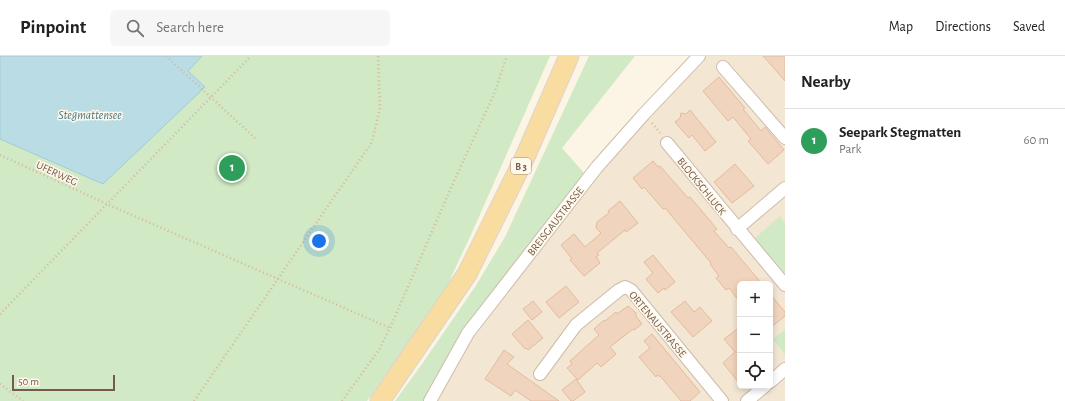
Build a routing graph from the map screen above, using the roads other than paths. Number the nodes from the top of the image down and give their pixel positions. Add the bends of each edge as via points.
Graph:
1 (569, 56) edge
2 (699, 56) edge
3 (723, 67) dead end
4 (785, 138) edge
5 (667, 143) road end
6 (785, 188) edge
7 (738, 229) junction
8 (785, 285) edge
9 (785, 369) edge
10 (540, 374) dead end
11 (773, 379) edge
12 (761, 389) edge
13 (380, 401) edge
14 (430, 401) edge
15 (722, 401) edge
16 (747, 401) edge

1 - 13 main road, B 3 via 525,157 467,274
2 - 14 street, BREISGAUSTRASSE via 597,167 468,333
3 - 4 street
5 - 7 street, BLOCKSCHLUCK
6 - 7 street
7 - 8 street, BLOCKSCHLUCK
9 - 11 street
10 - 15 street, ORTENAUSTRASSE via 576,325 625,287 631,290
12 - 16 street

